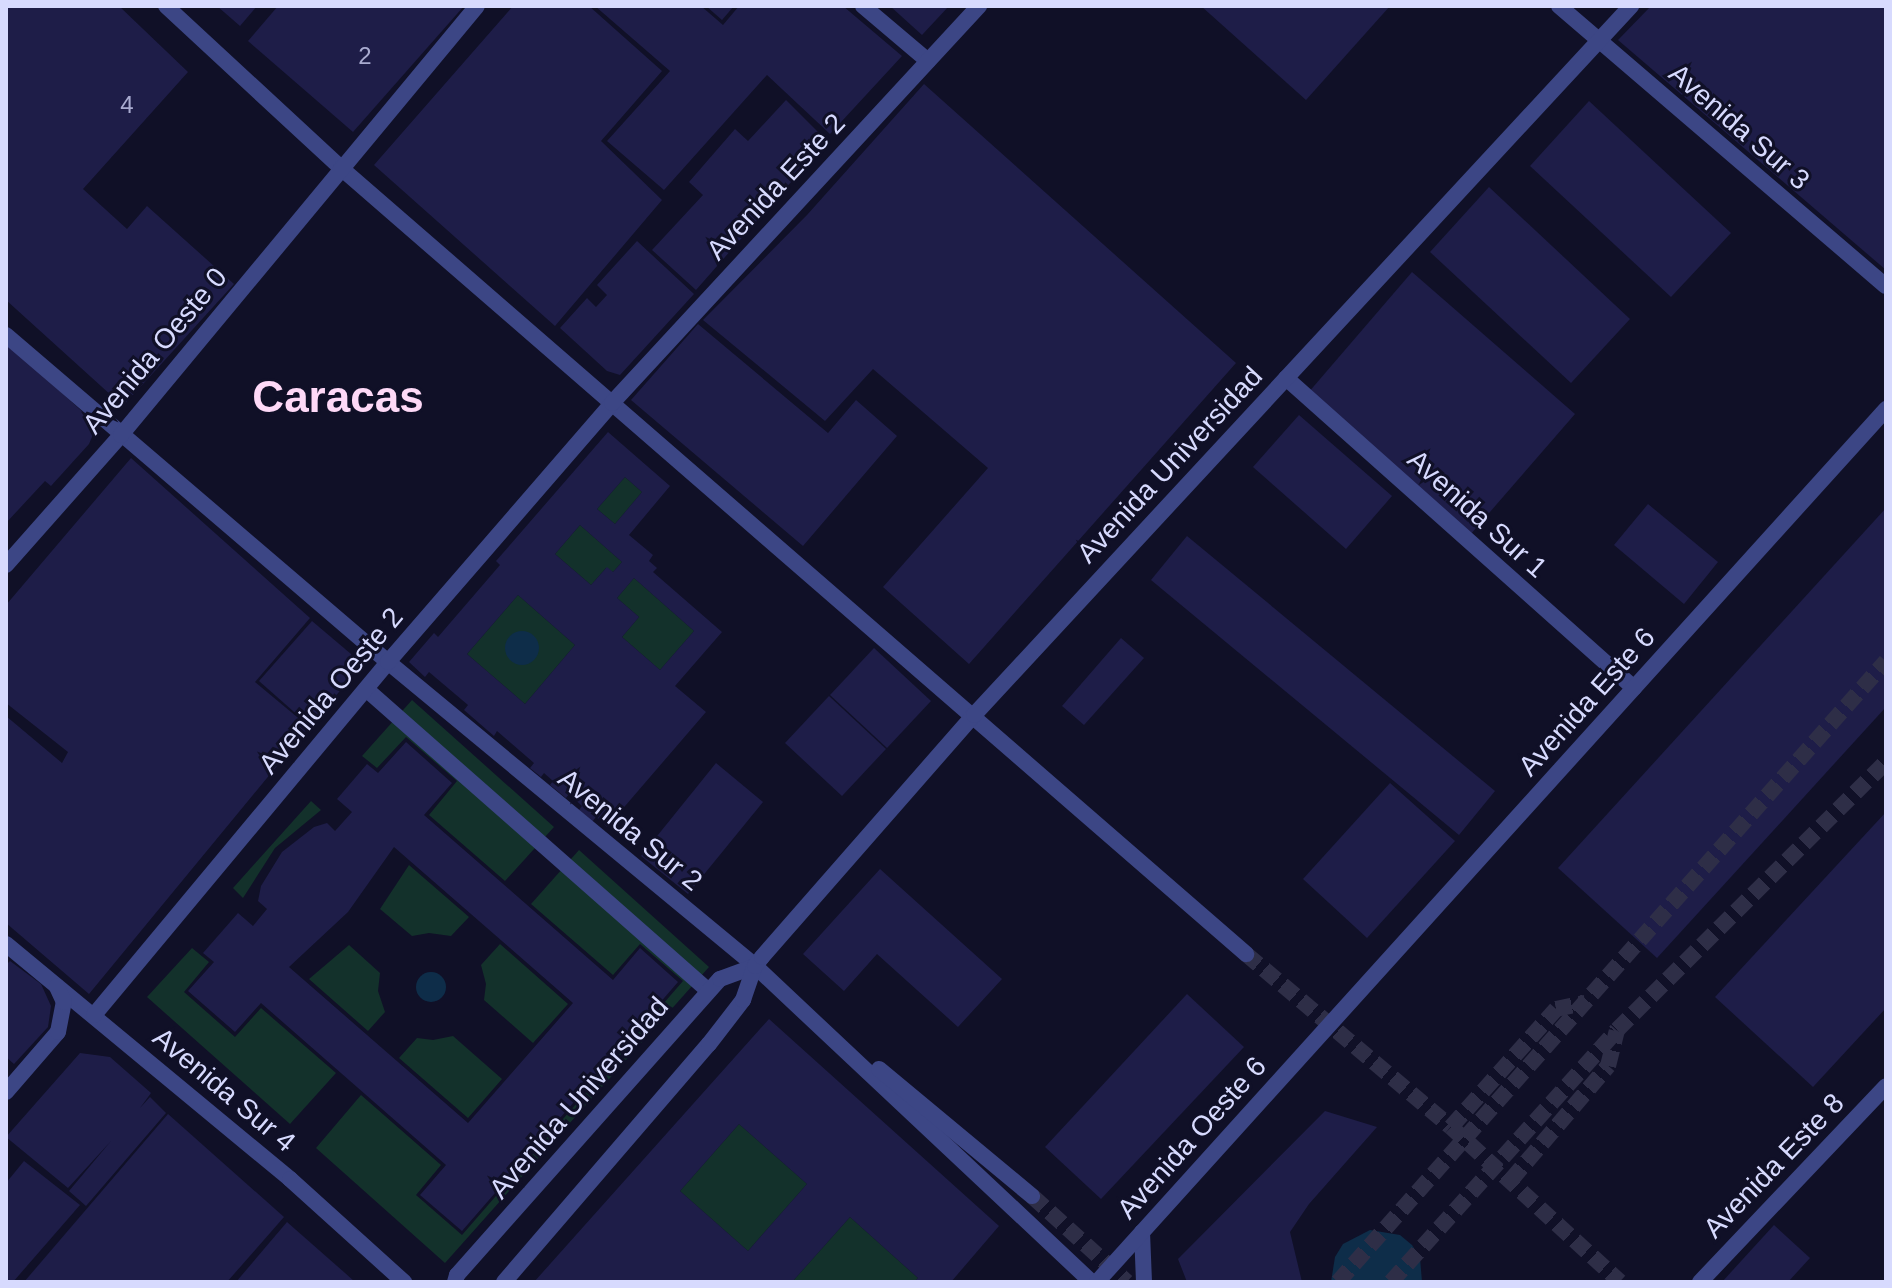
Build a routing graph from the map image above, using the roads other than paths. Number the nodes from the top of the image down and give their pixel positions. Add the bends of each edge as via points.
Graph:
1 (166, 6) edge
2 (477, 6) edge
3 (863, 6) edge
4 (979, 6) edge
5 (1559, 6) edge
6 (1631, 6) edge
7 (1599, 42) junction
8 (928, 61) junction
9 (341, 168) junction
10 (1886, 286) edge
11 (6, 335) edge
12 (1286, 378) junction
13 (612, 403) junction
14 (1886, 409) edge
15 (144, 427) dead end
16 (121, 435) junction
17 (6, 565) edge
18 (388, 662) junction
19 (1634, 688) junction
20 (366, 689) junction
21 (974, 715) junction
22 (6, 944) edge
23 (1246, 954) tunnel mouth
24 (755, 966) junction
25 (51, 979) junction
26 (708, 991) junction
27 (94, 1015) junction
28 (1326, 1030) joint
29 (1886, 1086) edge
30 (6, 1092) edge
31 (1032, 1196) tunnel mouth
32 (1142, 1232) junction
33 (404, 1282) edge
34 (455, 1282) edge
35 (504, 1282) edge
36 (1091, 1282) edge
37 (1097, 1282) edge
38 (1144, 1282) edge
39 (1700, 1282) edge

1 - 9 street
2 - 9 street, Avenida Oeste 0
3 - 8 street
4 - 8 street, Avenida Este 2
5 - 7 street, Avenida Sur 3
6 - 7 street, Avenida Universidad
7 - 10 street, Avenida Sur 3
7 - 12 street, Avenida Universidad
8 - 13 street, Avenida Este 2
9 - 13 street
9 - 16 street, Avenida Oeste 0
11 - 16 street, Avenida Sur 2
12 - 19 street, Avenida Sur 1
12 - 21 street, Avenida Universidad
13 - 18 street, Avenida Oeste 2
13 - 21 street
14 - 19 street, Avenida Este 6
15 - 16 street
16 - 17 street, Avenida Oeste 0
16 - 18 street, Avenida Sur 2
18 - 20 street, Avenida Oeste 2
18 - 24 street, Avenida Sur 2
19 - 28 street, Avenida Este 6
20 - 26 street
20 - 27 street, Avenida Oeste 2
21 - 23 street
21 - 24 street, Avenida Universidad
22 - 25 street, Avenida Sur 4
24 - 26 street, Avenida Universidad via 720,979
24 - 31 street
24 - 35 street, Avenida Universidad via 743,1000 709,1044
24 - 36 street, Avenida Sur 2
25 - 27 street, Avenida Sur 4
25 - 30 street via 64,1002 58,1032
26 - 34 street, Avenida Universidad
27 - 33 street, Avenida Sur 4
28 - 32 street, Avenida Oeste 6
29 - 39 street, Avenida Este 8
32 - 37 street, Avenida Oeste 6
32 - 38 street

